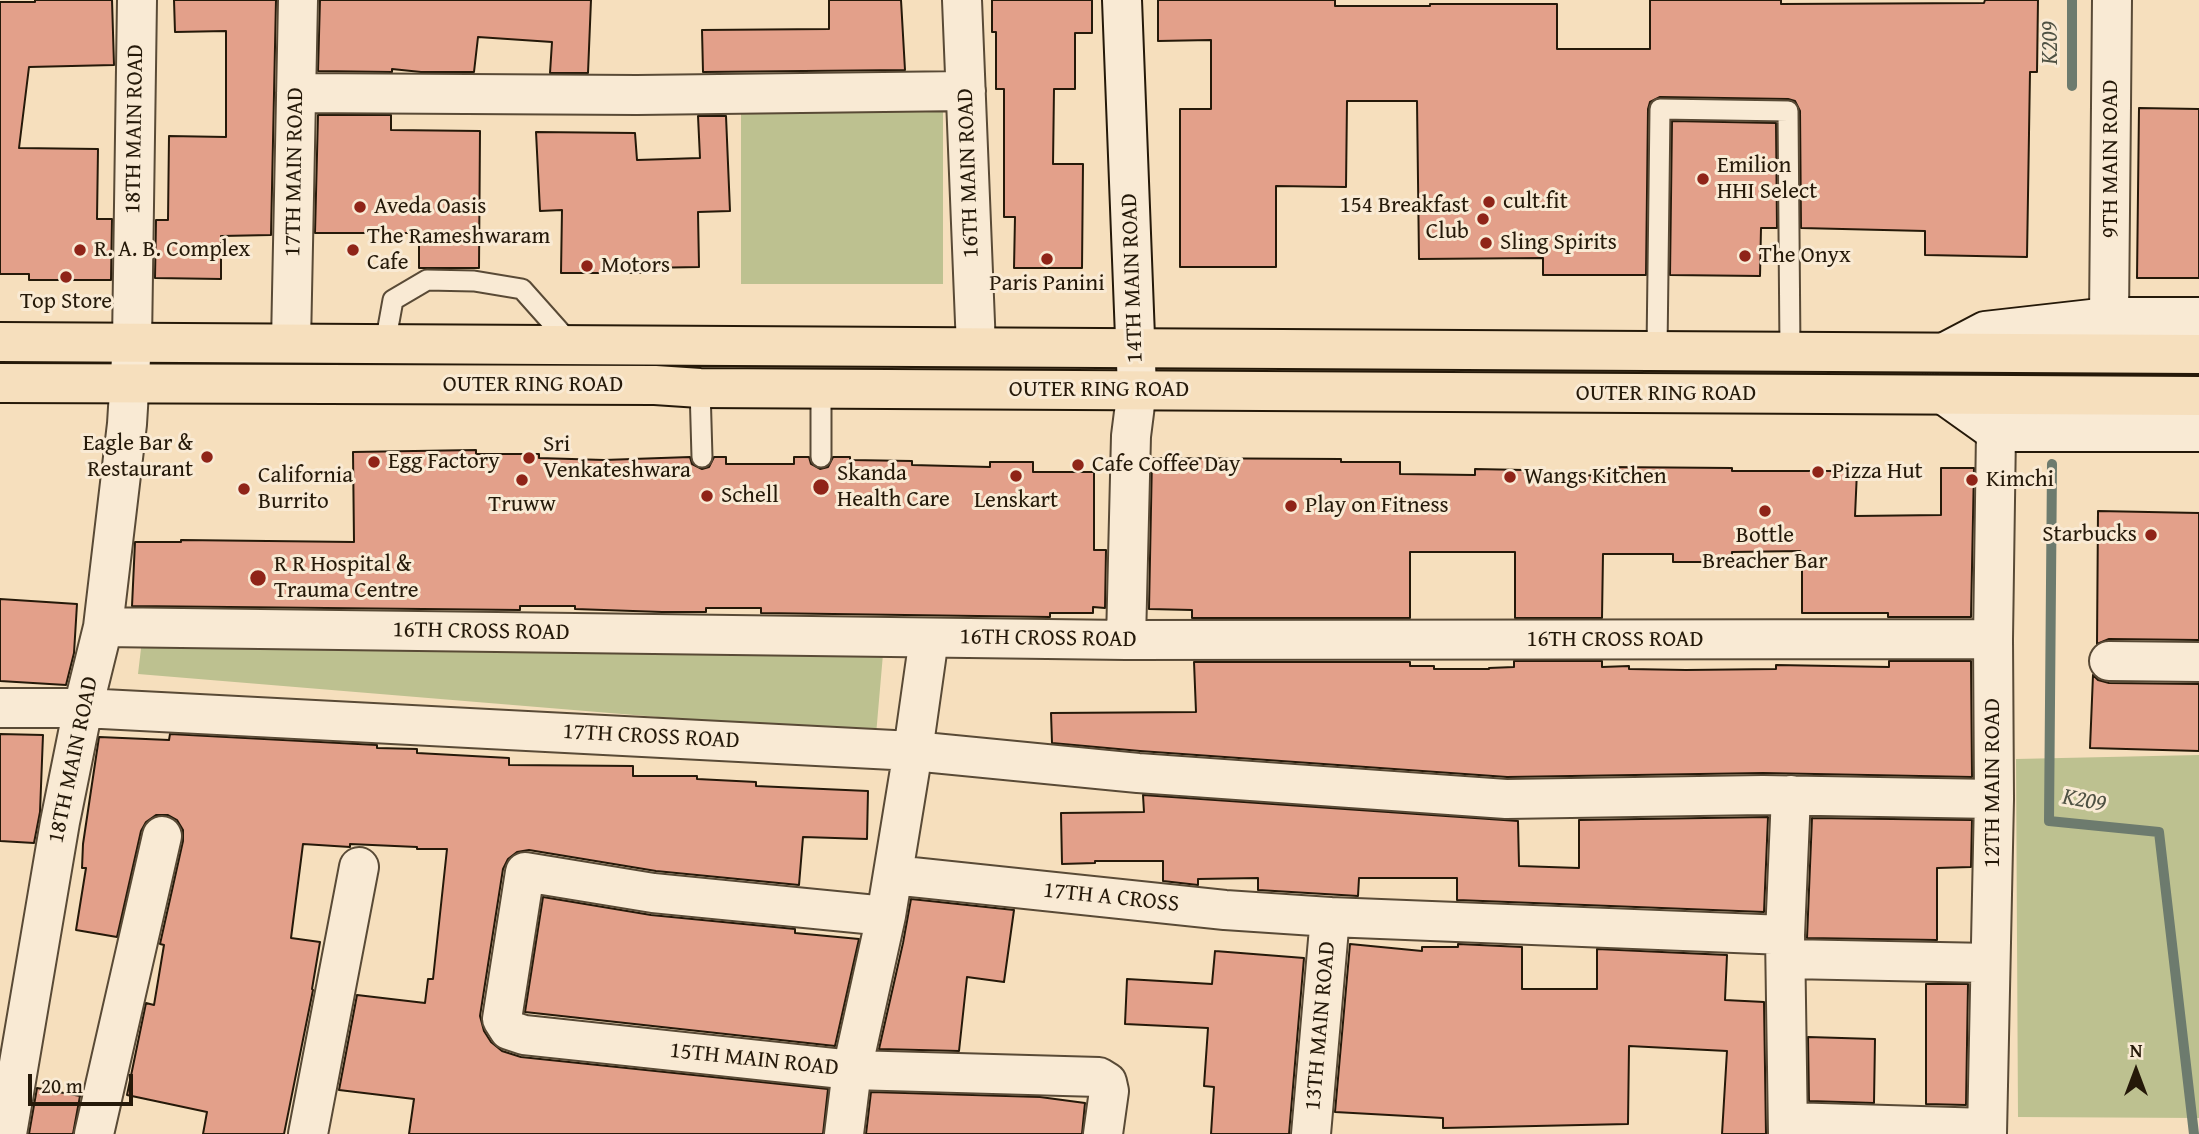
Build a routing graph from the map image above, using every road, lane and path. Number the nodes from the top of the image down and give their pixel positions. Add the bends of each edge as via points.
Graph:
1 (137, 0) edge
2 (298, 0) edge
3 (962, 0) edge
4 (1122, 0) edge
5 (2112, 0) edge
6 (965, 91) junction
7 (296, 93) junction
8 (2109, 317) junction
9 (2199, 317) edge
10 (0, 342) edge
11 (132, 342) junction
12 (292, 343) junction
13 (385, 344) junction
14 (572, 345) junction
15 (976, 347) junction
16 (1135, 347) junction
17 (1657, 350) junction
18 (1790, 351) junction
19 (1945, 352) junction
20 (2199, 354) edge
21 (0, 383) edge
22 (129, 384) junction
23 (700, 388) junction
24 (821, 388) junction
25 (1137, 389) junction
26 (1944, 395) junction
27 (2199, 396) edge
28 (1996, 432) junction
29 (2199, 432) edge
30 (702, 457) dead end
31 (821, 457) dead end
32 (103, 627) junction
33 (929, 638) junction
34 (1993, 639) junction
35 (1126, 640) junction
36 (2109, 661) dead end
37 (2199, 662) edge
38 (0, 708) edge
39 (83, 708) junction
40 (913, 751) junction
41 (1791, 795) junction
42 (1994, 800) junction
43 (162, 836) dead end
44 (359, 867) dead end
45 (893, 875) junction
46 (886, 916) junction
47 (1330, 917) junction
48 (1786, 947) junction
49 (1990, 963) junction
50 (852, 1070) junction
51 (1788, 1128) edge
52 (1987, 1131) edge
53 (7, 1134) edge
54 (94, 1134) edge
55 (308, 1134) edge
56 (844, 1134) edge
57 (1103, 1134) edge
58 (1311, 1134) edge

1 - 11 street, 18TH MAIN ROAD
2 - 7 street, 17TH MAIN ROAD
3 - 6 street, 16TH MAIN ROAD
4 - 16 street, 14TH MAIN ROAD
5 - 8 street, 9TH MAIN ROAD
6 - 7 street via 636,96
6 - 15 street, 16TH MAIN ROAD
7 - 12 street, 17TH MAIN ROAD
8 - 9 street, OUTER RING ROAD
8 - 19 street, OUTER RING ROAD via 1985,331
10 - 11 highway, OUTER RING ROAD
11 - 12 highway, OUTER RING ROAD
11 - 22 street, 18TH MAIN ROAD
12 - 13 highway, OUTER RING ROAD
13 - 14 highway, OUTER RING ROAD
13 - 14 lane via 393,300 426,280 522,289
14 - 15 highway, OUTER RING ROAD
15 - 16 highway, OUTER RING ROAD
16 - 17 highway, OUTER RING ROAD
16 - 25 street, 14TH MAIN ROAD
17 - 18 highway, OUTER RING ROAD
17 - 18 lane via 1660,110 1672,110 1788,111
18 - 19 highway, OUTER RING ROAD
19 - 20 highway, OUTER RING ROAD
21 - 22 highway, OUTER RING ROAD
22 - 23 highway, OUTER RING ROAD
22 - 32 street, 18TH MAIN ROAD
23 - 24 highway, OUTER RING ROAD
23 - 30 lane
24 - 25 highway, OUTER RING ROAD
24 - 31 lane
25 - 26 highway, OUTER RING ROAD
25 - 35 street, 14TH MAIN ROAD
26 - 27 highway, OUTER RING ROAD
26 - 28 street
28 - 29 street
28 - 34 street, 12TH MAIN ROAD
32 - 33 street, 16TH CROSS ROAD
32 - 39 street, 18TH MAIN ROAD
33 - 35 street, 16TH CROSS ROAD
33 - 40 street
34 - 35 street, 16TH CROSS ROAD
34 - 42 street, 12TH MAIN ROAD
36 - 37 street
38 - 39 street, 17TH CROSS ROAD
39 - 40 street, 17TH CROSS ROAD
39 - 53 street, 18TH MAIN ROAD
40 - 41 street, 17TH CROSS ROAD via 1506,800
40 - 45 street
41 - 42 street, 17TH CROSS ROAD
41 - 48 street
42 - 49 street, 12TH MAIN ROAD
43 - 54 street
44 - 55 street
45 - 46 street
45 - 47 street, 17TH A CROSS
46 - 50 street
46 - 50 street, 15TH MAIN ROAD via 653,893 525,872 502,1019 509,1030
47 - 48 street, 17TH A CROSS
47 - 58 street, 13TH MAIN ROAD
48 - 49 street, 17TH A CROSS
48 - 51 street
49 - 52 street, 12TH MAIN ROAD
50 - 56 street
50 - 57 street, 15TH MAIN ROAD via 1099,1077 1107,1082 1109,1091
51 - 52 street

